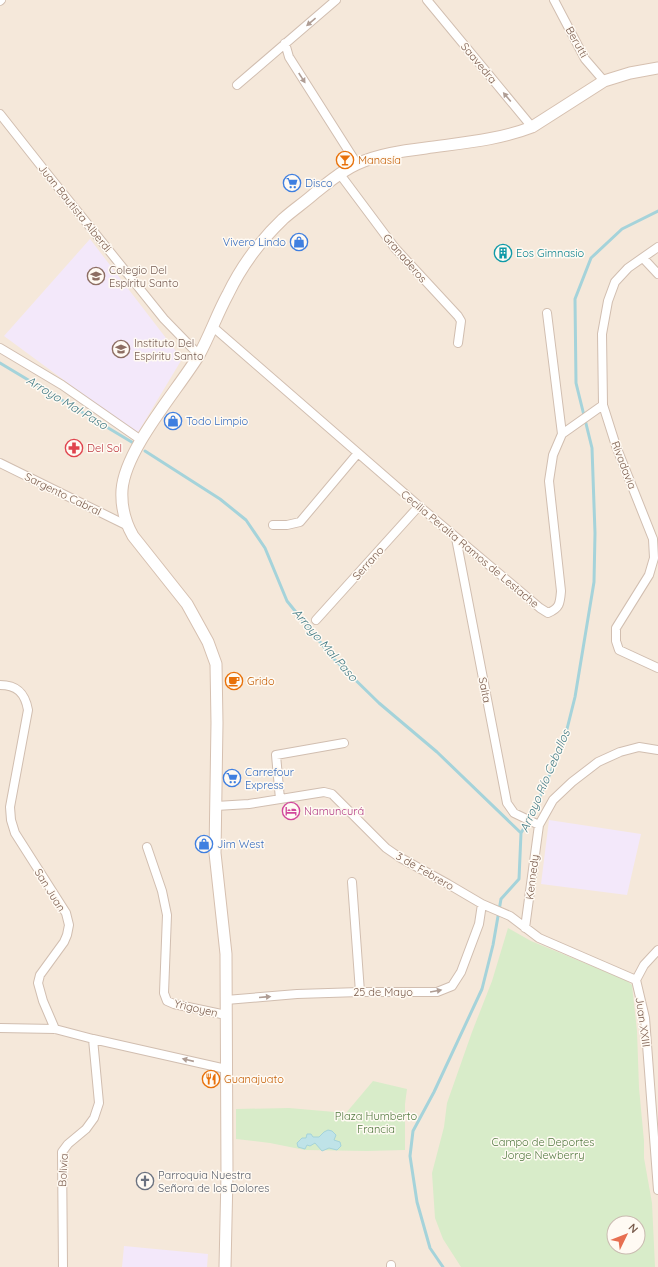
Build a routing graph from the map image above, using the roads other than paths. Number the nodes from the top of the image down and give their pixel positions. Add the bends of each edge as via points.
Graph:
1 (336, 0) edge
2 (427, 0) edge
3 (554, 0) edge
4 (285, 43) junction
5 (658, 68) edge
6 (604, 81) junction
7 (237, 85) dead end
8 (0, 114) edge
9 (532, 127) junction
10 (357, 164) junction
11 (340, 173) junction
12 (658, 247) edge
13 (643, 258) junction
14 (658, 274) edge
15 (547, 313) dead end
16 (213, 327) junction
17 (458, 344) dead end
18 (0, 348) edge
19 (198, 355) junction
20 (602, 405) junction
21 (562, 434) junction
22 (141, 440) junction
23 (358, 453) junction
24 (0, 463) edge
25 (419, 506) junction
26 (126, 525) junction
27 (273, 525) dead end
28 (456, 538) junction
29 (316, 620) dead end
30 (658, 668) edge
31 (0, 685) edge
32 (344, 743) dead end
33 (658, 750) edge
34 (280, 799) junction
35 (216, 806) junction
36 (539, 826) junction
37 (147, 846) dead end
38 (352, 882) dead end
39 (485, 906) junction
40 (525, 928) junction
41 (658, 950) edge
42 (636, 980) junction
43 (360, 992) junction
44 (226, 1000) junction
45 (226, 1015) junction
46 (0, 1028) edge
47 (55, 1029) junction
48 (93, 1039) junction
49 (226, 1069) junction
50 (657, 1161) edge
51 (658, 1190) edge
52 (63, 1267) edge
53 (225, 1267) edge

1 -> 4 street
9 -> 2 street, Saavedra
3 - 6 street, Berutti via 585,59
4 - 7 street
4 -> 10 street via 289,57
5 - 6 main road
6 - 9 main road
8 - 19 street, Juan Bautista Alberdi via 164,319
9 - 10 main road via 502,136 401,151
10 - 11 main road
11 - 16 main road via 282,220 262,242 243,266
11 - 17 street, Granaderos via 395,248 458,316 461,321
12 - 13 street, Rivadavia
13 - 14 street
13 - 20 street, Rivadavia via 628,268 615,282 608,300 602,334
15 - 21 street
16 - 19 main road
16 - 23 street, Cecilia Peralta Ramos de Lestache
18 - 22 street via 62,385
19 - 22 main road
20 - 21 street, Cecilia Peralta Ramos de Lestache
20 - 30 street, Rivadavia via 653,539 654,558 649,575 616,628 616,641 619,650
21 - 28 street, Cecilia Peralta Ramos de Lestache via 553,455 549,481 561,591 560,603 555,610 548,613 540,608
22 - 26 main road via 128,466 122,488
23 - 25 street, Cecilia Peralta Ramos de Lestache
23 - 27 street via 300,522
24 - 26 street, Sargento Cabral
25 - 28 street, Cecilia Peralta Ramos de Lestache
25 - 29 street, Serrano
26 - 35 main road via 187,604 208,642 216,664
28 - 36 street, Salta via 507,803 514,813
31 - 47 street, San Juan via 9,685 19,691 27,702 28,710 10,807 11,820 15,833 66,913 69,925 64,942 40,975 38,983
32 - 34 street via 276,755
33 - 36 street via 639,747 598,762 553,800
34 - 35 street, 3 de Febrero
34 - 39 street, 3 de Febrero via 324,792 332,794 386,848
35 - 44 main road via 215,853 226,954
36 - 40 street, Kennedy
37 - 45 street, Yrigoyen via 167,915 164,993 167,1001
38 - 43 street
39 - 40 street, 3 de Febrero via 510,916
43 -> 39 street, 25 de Mayo via 437,992 452,986 461,972
40 - 42 street, 3 de Febrero via 539,938
41 - 42 street via 644,965
42 - 50 street, Juan XXIII via 645,1018
44 -> 43 street, 25 de Mayo
44 - 45 main road
45 - 49 main road
46 - 47 street
47 - 48 street
49 -> 48 street
48 - 52 street, Bolivia via 99,1103 94,1118 62,1152
49 - 53 main road
50 - 51 street, Juan XXIII

